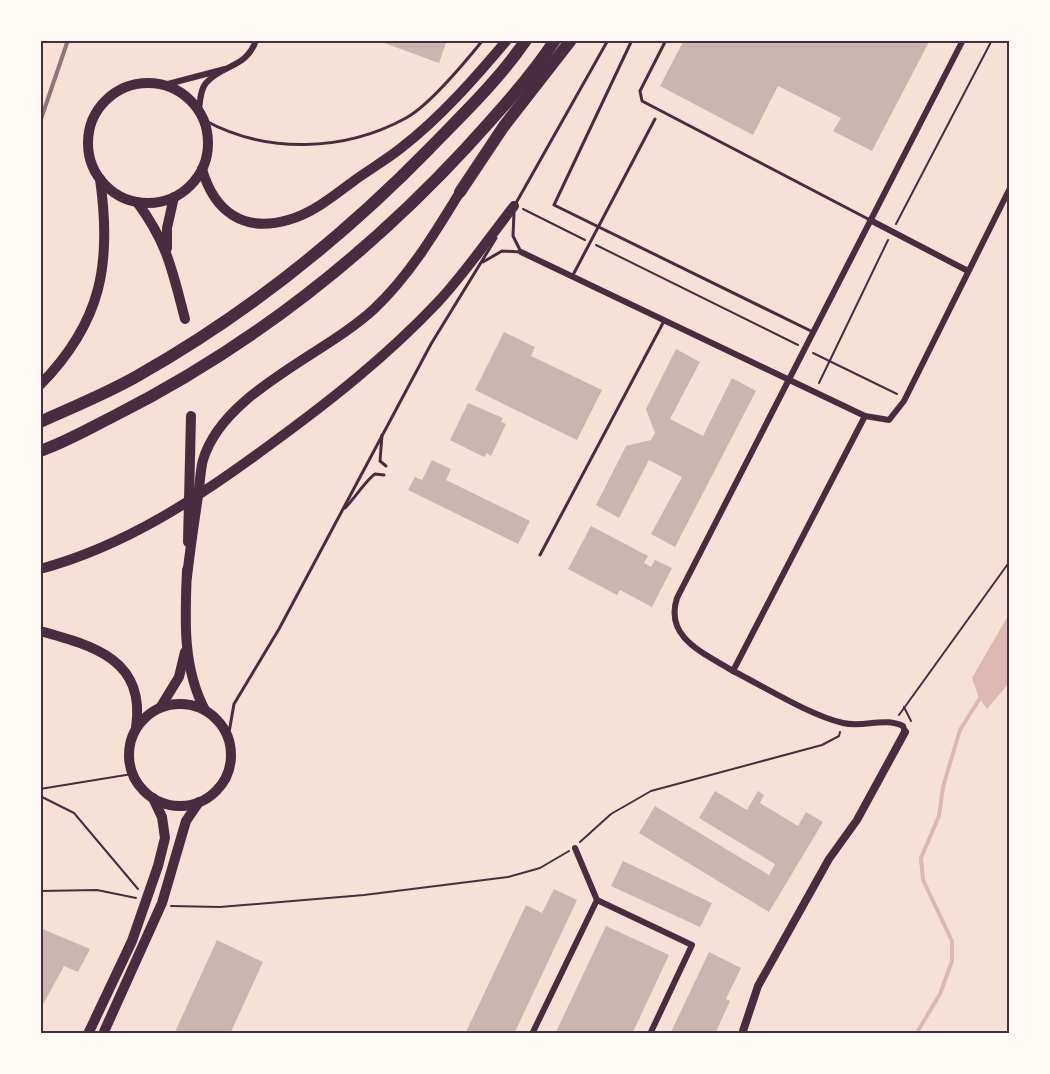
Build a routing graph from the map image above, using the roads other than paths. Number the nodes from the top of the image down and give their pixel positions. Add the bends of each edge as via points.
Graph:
1 (256, 40) edge
2 (483, 40) edge
3 (507, 40) edge
4 (526, 40) edge
5 (555, 40) edge
6 (571, 40) edge
7 (608, 40) edge
8 (632, 40) edge
9 (666, 40) edge
10 (963, 40) edge
11 (231, 67) junction
12 (164, 85) junction
13 (201, 116) junction
14 (655, 119) dead end
15 (202, 169) junction
16 (100, 179) junction
17 (1010, 188) edge
18 (460, 192) joint
19 (174, 197) junction
20 (137, 202) junction
21 (515, 206) junction
22 (870, 220) junction
23 (599, 227) junction
24 (167, 252) junction
25 (521, 252) junction
26 (481, 263) junction
27 (968, 271) junction
28 (572, 276) junction
29 (185, 319) dead end
30 (664, 321) junction
31 (813, 332) junction
32 (789, 379) junction
33 (40, 384) edge
34 (191, 416) dead end
35 (865, 416) junction
36 (40, 422) edge
37 (383, 432) junction
38 (40, 452) edge
39 (386, 466) dead end
40 (384, 475) dead end
41 (341, 511) junction
42 (540, 555) dead end
43 (40, 569) edge
44 (187, 577) junction
45 (40, 631) edge
46 (186, 646) junction
47 (733, 671) junction
48 (160, 708) junction
49 (205, 710) junction
50 (136, 728) junction
51 (906, 732) joint
52 (228, 738) junction
53 (153, 798) junction
54 (199, 802) junction
55 (575, 848) road end
56 (597, 900) junction
57 (88, 1034) edge
58 (103, 1034) edge
59 (532, 1034) edge
60 (650, 1034) edge
61 (742, 1034) edge

1 - 11 street via 249,57
2 - 13 lane via 460,69 407,118 359,136 307,147 239,136
3 - 15 main road via 474,80 402,148 321,205 288,220 258,223 232,216 216,203
4 - 36 highway via 487,91 360,218 295,272 139,375
5 - 38 highway via 503,108 433,184 310,293 241,343 148,399
6 - 18 highway via 504,126
7 - 21 lane
8 - 23 lane via 554,205
9 - 22 lane via 640,91 642,101
10 - 22 street
11 - 12 street
11 - 13 street via 206,83 201,95
12 - 13 main road via 178,91
12 - 16 main road via 128,87 111,96 99,109 88,144 91,163
13 - 15 main road via 208,136 208,153
14 - 23 lane
15 - 19 main road
16 - 20 main road via 123,198
16 - 33 main road via 106,239 99,283 84,327 61,362
17 - 27 street
18 - 44 main road via 424,250 375,308 339,338 257,390 220,427 203,459
19 - 20 main road via 156,203
19 - 24 main road via 167,228
20 - 24 main road via 158,231
21 - 25 lane via 513,236
21 - 26 lane
21 - 43 main road via 439,301 382,357 303,421 156,521 60,564
22 - 27 street
22 - 31 street
23 - 28 lane
23 - 31 lane
24 - 29 main road
25 - 26 lane via 502,251
25 - 28 street
26 - 37 lane
27 - 35 street via 906,398 889,420
28 - 30 street
30 - 32 street
30 - 42 lane
31 - 32 street
32 - 35 street
32 - 47 street via 673,610 678,630 696,648
34 - 44 main road
35 - 47 street
37 - 39 lane via 380,461
37 - 41 lane
40 - 41 lane via 370,477 362,492
41 - 52 lane via 234,704
44 - 46 main road
45 - 50 main road via 78,641 127,673 135,687 139,708
46 - 48 main road via 179,676
46 - 49 main road via 195,692
47 - 51 street via 844,724 895,722
48 - 49 main road via 183,704
48 - 50 main road
49 - 52 main road via 223,727
50 - 53 main road via 128,758 132,774
51 - 61 street via 758,986
52 - 54 main road via 228,771 217,789
53 - 54 main road via 176,805
53 - 57 main road via 162,817 165,838 132,941
54 - 58 main road via 186,821 162,903
55 - 56 street
56 - 59 street
56 - 60 street via 692,945

